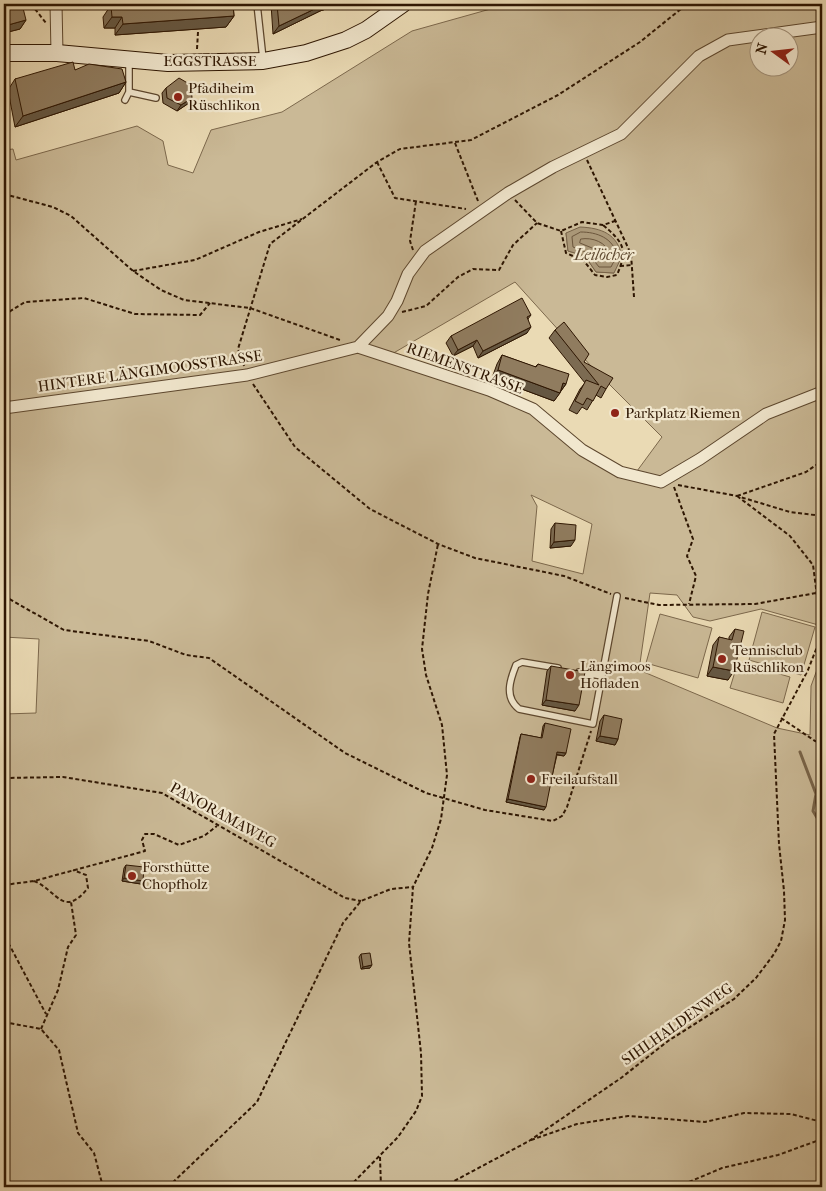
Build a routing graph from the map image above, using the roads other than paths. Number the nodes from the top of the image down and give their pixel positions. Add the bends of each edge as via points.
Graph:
1 (56, 4) edge
2 (256, 4) edge
3 (403, 4) edge
4 (822, 27) edge
5 (4, 53) edge
6 (57, 53) junction
7 (129, 58) junction
8 (263, 62) junction
9 (129, 92) junction
10 (156, 98) dead end
11 (125, 100) dead end
12 (358, 347) junction
13 (822, 392) edge
14 (4, 408) edge
15 (617, 596) road end
16 (567, 670) edge
17 (576, 671) edge
18 (602, 676) junction

1 - 6 street
2 - 8 lane
3 - 8 main road, EGGSTRASSE via 346,40
4 - 12 street via 728,40 699,56 621,134 508,193 425,251 388,316
5 - 6 main road, EGGSTRASSE
6 - 7 main road, EGGSTRASSE
7 - 8 main road, EGGSTRASSE via 196,64
7 - 9 lane
9 - 10 lane
9 - 11 lane
12 - 13 street, RIEMENSTRASSE via 533,409 582,450 620,472 661,482 766,414
12 - 14 street, HINTERE LÄNGIMOOSSTRASSE via 247,375
15 - 18 lane
16 - 18 lane via 522,662 516,665 509,692 512,703 519,708 593,724
17 - 18 lane

